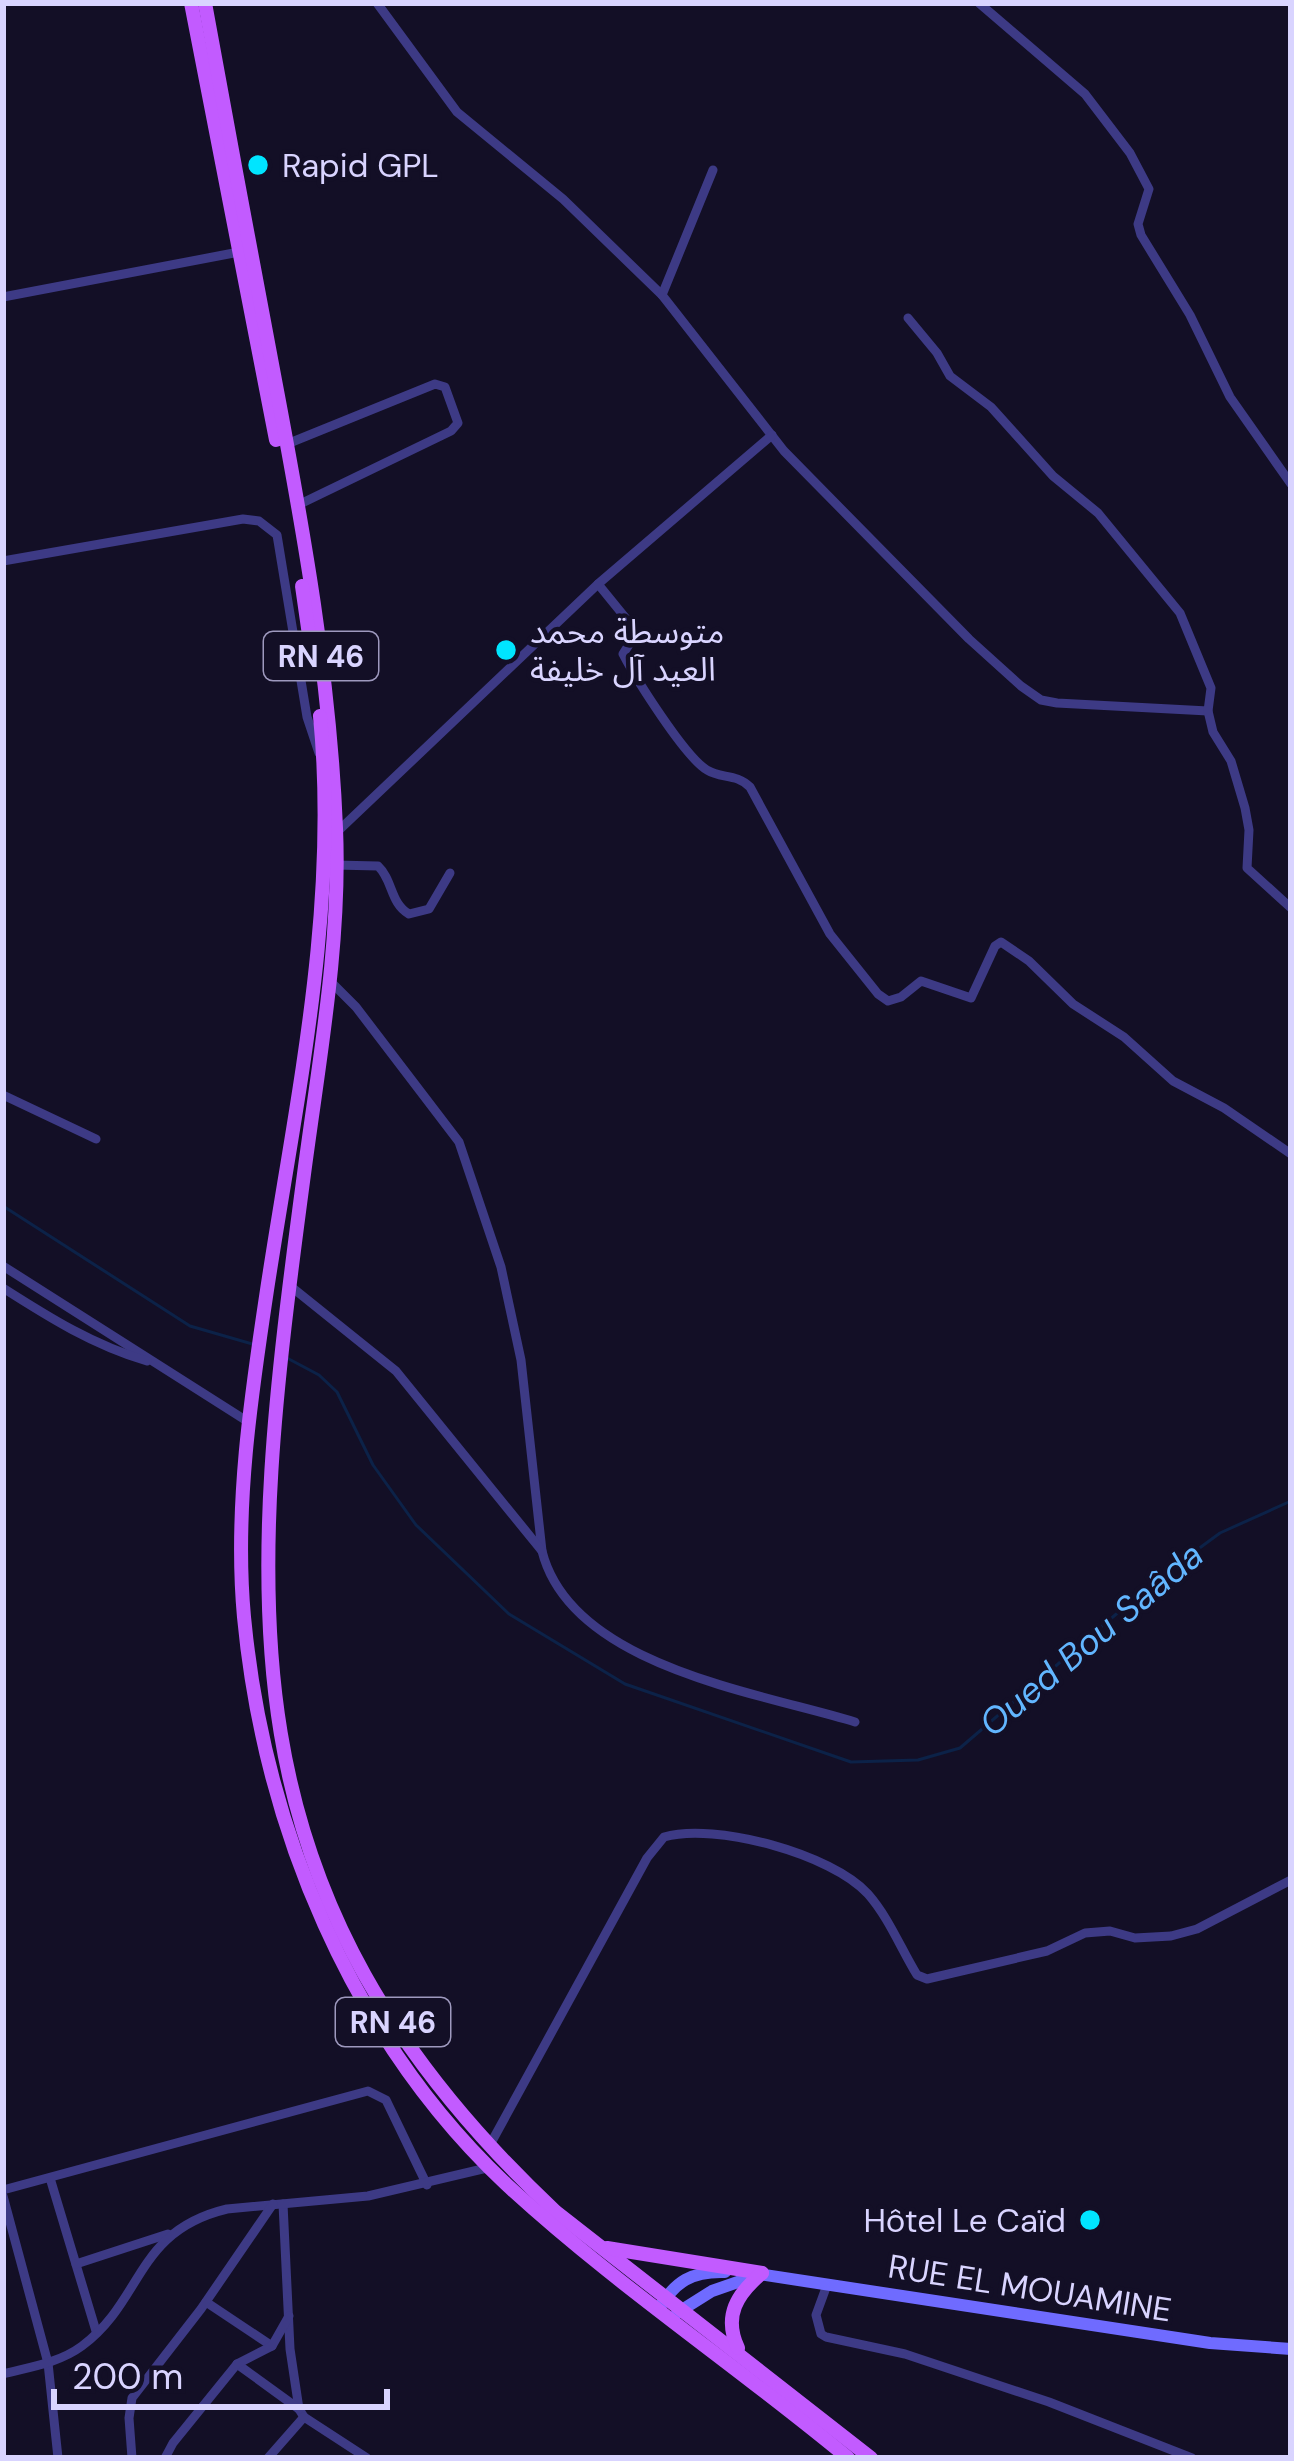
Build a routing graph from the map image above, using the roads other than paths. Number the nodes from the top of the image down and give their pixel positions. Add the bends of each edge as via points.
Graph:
1 (190, 3) edge
2 (205, 3) edge
3 (377, 3) edge
4 (979, 3) edge
5 (713, 170) dead end
6 (246, 252) junction
7 (662, 295) junction
8 (3, 297) edge
9 (908, 318) dead end
10 (772, 436) junction
11 (287, 444) junction
12 (1291, 484) edge
13 (298, 505) junction
14 (3, 560) edge
15 (598, 584) junction
16 (1208, 711) junction
17 (325, 771) junction
18 (331, 838) junction
19 (335, 865) junction
20 (450, 873) dead end
21 (1291, 908) edge
22 (330, 981) junction
23 (3, 1095) edge
24 (96, 1139) dead end
25 (1291, 1154) edge
26 (3, 1266) edge
27 (289, 1285) junction
28 (3, 1288) edge
29 (160, 1365) junction
30 (250, 1423) junction
31 (542, 1551) junction
32 (855, 1722) dead end
33 (1291, 1880) edge
34 (490, 2145) junction
35 (491, 2167) junction
36 (50, 2178) junction
37 (427, 2185) junction
38 (3, 2193) edge
39 (278, 2204) junction
40 (170, 2233) junction
41 (600, 2246) junction
42 (76, 2264) junction
43 (762, 2273) junction
44 (827, 2285) junction
45 (206, 2302) junction
46 (669, 2309) junction
47 (289, 2315) junction
48 (96, 2331) junction
49 (272, 2346) junction
50 (1291, 2349) edge
51 (740, 2353) junction
52 (48, 2363) junction
53 (237, 2364) junction
54 (3, 2374) edge
55 (301, 2413) junction
56 (58, 2458) edge
57 (132, 2458) edge
58 (165, 2458) edge
59 (268, 2458) edge
60 (367, 2458) edge
61 (848, 2458) edge
62 (871, 2458) edge
63 (1191, 2458) edge

1 - 6 main road, RN 46
2 - 6 main road, RN 46
3 - 7 street via 457,112
4 - 12 street via 1085,94 1147,178 1141,235 1230,397
5 - 7 street
6 - 8 street
6 - 11 main road, RN 46
6 - 17 main road, RN 46
7 - 10 street
9 - 16 street via 950,376 1099,513 1162,588 1207,675
10 - 15 street
10 - 16 street via 969,639 1041,700
11 - 13 main road, RN 46
11 - 13 street via 435,384 445,387 458,419 451,431
13 - 18 main road, RN 46 via 333,746
14 - 17 street via 243,519 268,526 277,535
15 - 18 street
15 - 25 street via 634,627 636,638 623,654 663,718 704,769 750,787 830,934 878,994 894,1000 921,981 971,998 1001,942 1173,1082
16 - 21 street via 1245,808 1247,868
17 - 18 main road, RN 46
18 - 19 main road, RN 46
18 - 30 main road, RN 46
19 - 20 street via 382,869 409,914 433,904
19 - 22 main road, RN 46
22 - 27 main road, RN 46
22 - 31 street via 459,1142 501,1267 521,1360
23 - 24 street
26 - 29 street
27 - 31 street via 396,1371
27 - 34 main road, RN 46 via 275,1397 267,1620 274,1703 300,1828 340,1932 375,1995 427,2073
28 - 29 street via 108,1349
29 - 30 street
30 - 35 main road, RN 46 via 244,1615 289,1835 327,1935 367,2006 418,2084
31 - 32 street via 550,1580 584,1619 676,1672
33 - 34 street via 1197,1929 1135,1938 1084,1933 1047,1951 927,1978 917,1975 866,1891 841,1874 715,1833 664,1837
34 - 41 main road, RN 46
35 - 37 street
35 - 46 main road, RN 46
36 - 37 street via 368,2092 386,2100
36 - 38 street
36 - 42 street
37 - 39 street
38 - 52 street
39 - 40 street via 204,2214
39 - 45 street
39 - 47 street
40 - 42 street
40 - 48 street
41 - 43 main road
41 - 46 main road, RN 46
42 - 48 street
43 - 44 main road, RUE EL MOUAMINE
43 - 46 main road
43 - 46 main road, RUE EL MOUAMINE via 692,2274
43 - 51 main road via 731,2315
44 - 50 main road, RUE EL MOUAMINE
44 - 63 street via 816,2320 826,2337 1008,2388
45 - 49 street
45 - 57 street via 132,2398
46 - 51 main road, RN 46
46 - 61 main road, RN 46
47 - 49 street
47 - 55 street
48 - 52 street
49 - 53 street
51 - 62 main road, RN 46
52 - 54 street
52 - 56 street
53 - 55 street
53 - 58 street
55 - 59 street
55 - 60 street

